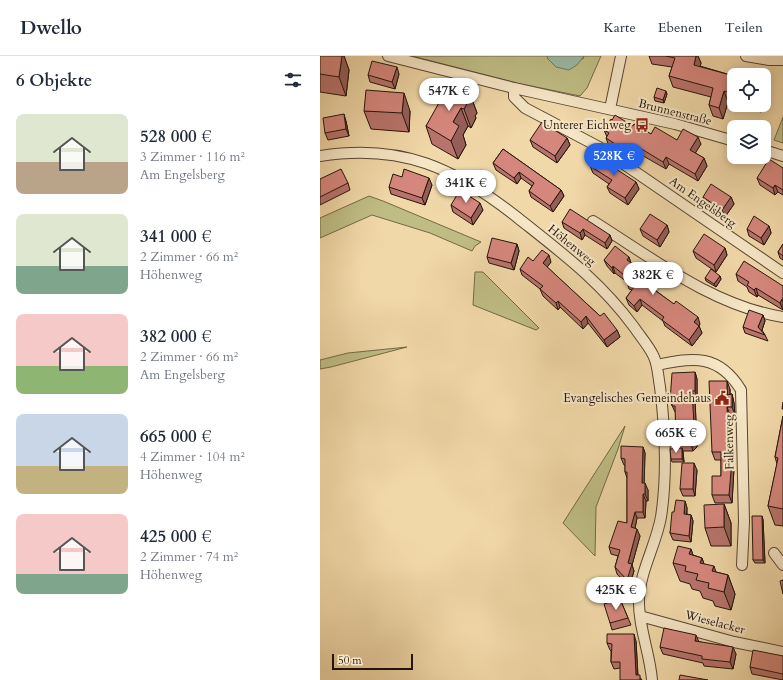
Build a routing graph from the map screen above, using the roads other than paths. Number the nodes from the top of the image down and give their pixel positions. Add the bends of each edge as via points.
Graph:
1 (388, 56) edge
2 (621, 56) edge
3 (746, 56) edge
4 (783, 60) edge
5 (514, 88) junction
6 (610, 109) junction
7 (727, 139) edge
8 (771, 152) edge
9 (320, 156) edge
10 (783, 156) edge
11 (593, 221) dead end
12 (783, 273) edge
13 (783, 317) edge
14 (657, 365) junction
15 (774, 552) dead end
16 (742, 565) dead end
17 (783, 565) edge
18 (640, 616) junction
19 (783, 652) edge
20 (652, 680) edge

1 - 5 street
2 - 6 street
3 - 4 street
5 - 6 street
5 - 12 street, Am Engelsberg via 514,97 525,108 599,147
6 - 7 street, Brunnenstraße
8 - 10 street
9 - 14 street, Höhenweg via 366,152 392,154 434,165 468,182 593,279 616,303 650,349
11 - 13 street via 700,288 730,302
14 - 16 street, Falkenweg via 690,358 705,361 728,374 741,390 744,521
14 - 18 street, Höhenweg via 664,434 662,499 660,518 641,586
15 - 17 street
18 - 19 street, Wieselacker via 734,642
18 - 20 street, Höhenweg

